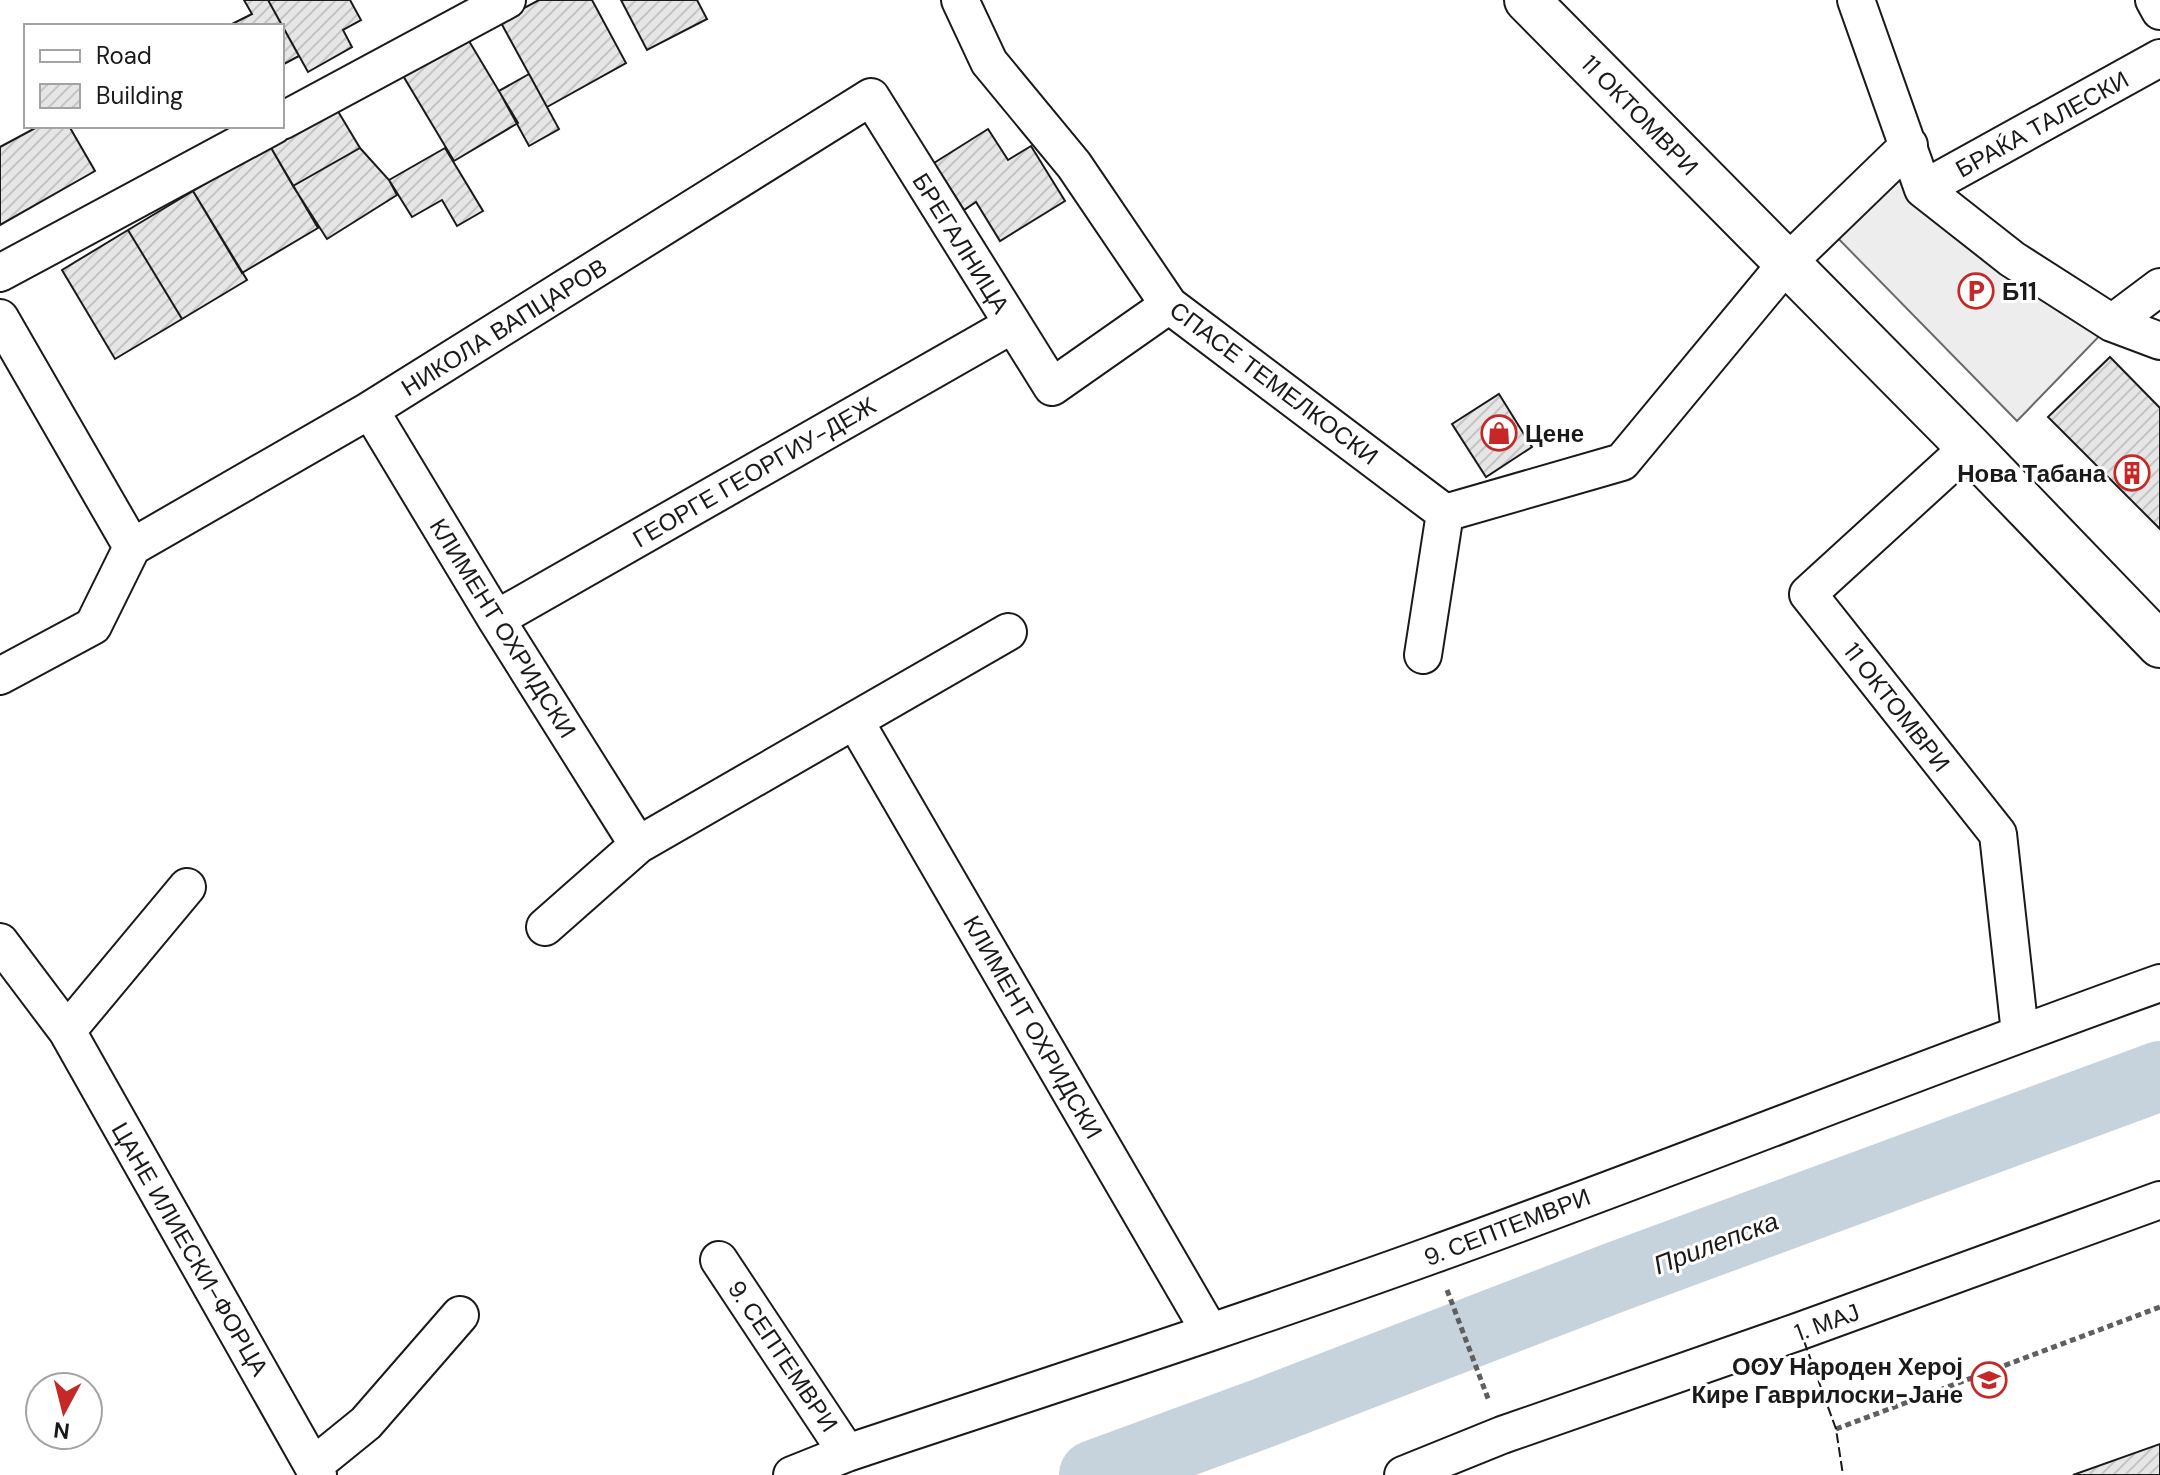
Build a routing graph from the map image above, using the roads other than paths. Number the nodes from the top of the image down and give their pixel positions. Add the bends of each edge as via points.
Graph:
1 (507, 0) edge
2 (960, 0) edge
3 (1527, 0) edge
4 (1856, 0) edge
5 (2154, 0) edge
6 (2160, 11) edge
7 (2160, 58) edge
8 (871, 97) joint
9 (284, 120) edge
10 (269, 128) edge
11 (1909, 145) junction
12 (1923, 189) junction
13 (1786, 264) junction
14 (0, 273) edge
15 (2160, 287) edge
16 (1169, 305) junction
17 (0, 318) edge
18 (2112, 323) junction
19 (1012, 325) junction
20 (2160, 341) edge
21 (370, 410) junction
22 (1969, 447) junction
23 (1445, 513) junction
24 (132, 547) junction
25 (496, 619) junction
26 (1008, 632) dead end
27 (2160, 645) edge
28 (1423, 655) dead end
29 (0, 676) edge
30 (855, 721) junction
31 (638, 845) junction
32 (187, 887) dead end
33 (545, 927) dead end
34 (3, 951) edge
35 (2160, 983) edge
36 (67, 1031) junction
37 (2020, 1033) junction
38 (2160, 1200) edge
39 (719, 1260) dead end
40 (460, 1315) dead end
41 (1210, 1332) junction
42 (847, 1453) junction
43 (316, 1470) edge
44 (792, 1475) edge
45 (1403, 1475) edge

1 - 9 street
2 - 16 street, СПАСЕ ТЕМЕЛКОСКИ via 989,62 1074,165
3 - 13 street, 11 ОКТОМВРИ
4 - 11 street
5 - 6 street
7 - 12 street, БРАЌА ТАЛЕСКИ
8 - 19 street, БРЕГАЛНИЦА
8 - 21 street, НИКОЛА ВАПЦАРОВ
10 - 14 street
11 - 12 street
11 - 13 street
12 - 18 street via 2012,259
13 - 22 street, 11 ОКТОМВРИ
13 - 23 street via 1622,462
15 - 18 street
16 - 19 street, БРЕГАЛНИЦА via 1052,387
16 - 23 street, СПАСЕ ТЕМЕЛКОСКИ
17 - 24 street
18 - 20 street
19 - 25 street, ГЕОРГЕ ГЕОРГИУ-ДЕЖ
21 - 24 street, НИКОЛА ВАПЦАРОВ
21 - 25 street, КЛИМЕНТ ОХРИДСКИ
22 - 27 street, 11 ОКТОМВРИ
22 - 37 street, 11 ОКТОМВРИ via 1808,594 1998,834
23 - 28 street
24 - 29 street via 93,626
25 - 31 street, КЛИМЕНТ ОХРИДСКИ
26 - 30 street
30 - 31 street
30 - 41 street, КЛИМЕНТ ОХРИДСКИ
31 - 33 street
32 - 36 street
34 - 36 street, ЦАНЕ ИЛИЕСКИ-ФОРЦА
35 - 37 street, 9. СЕПТЕМВРИ
36 - 43 street, ЦАНЕ ИЛИЕСКИ-ФОРЦА
37 - 41 street, 9. СЕПТЕМВРИ via 1433,1255
38 - 45 street, 1. МАЈ
39 - 42 street, 9. СЕПТЕМВРИ
40 - 43 street, ЦАНЕ ИЛИЕСКИ-ФОРЦА via 366,1423
41 - 42 street, 9. СЕПТЕМВРИ
42 - 44 street, 9. СЕПТЕМВРИ

